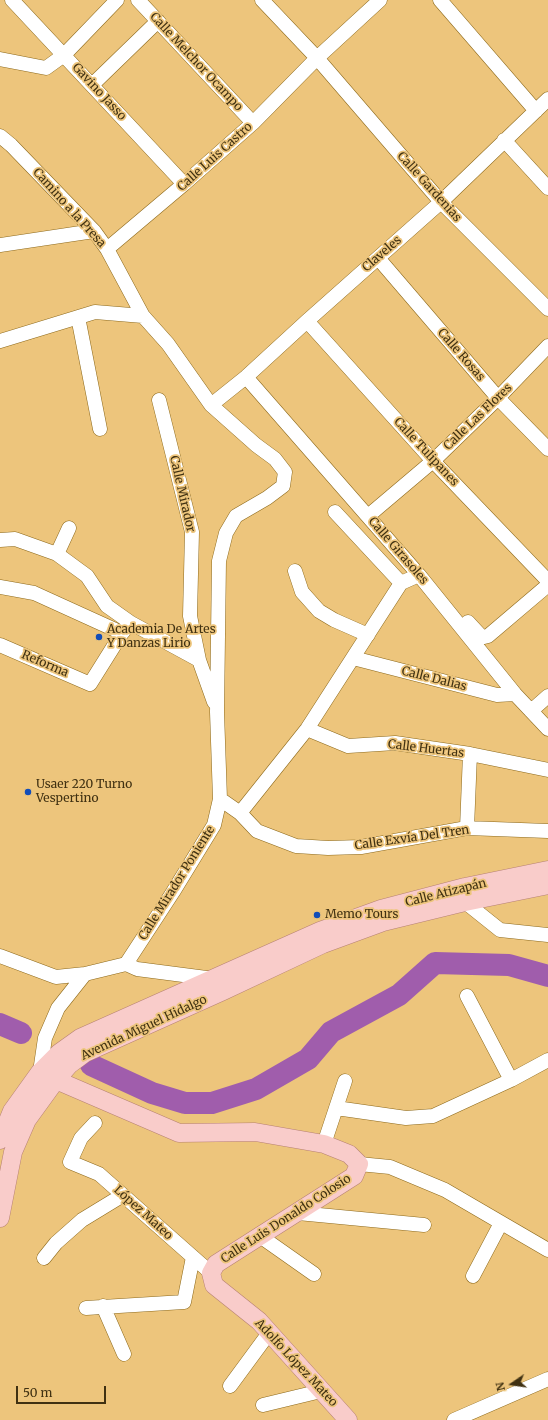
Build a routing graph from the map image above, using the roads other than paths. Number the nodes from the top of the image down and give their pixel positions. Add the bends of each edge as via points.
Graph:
1 (12, 0) edge
2 (116, 0) edge
3 (138, 0) edge
4 (262, 0) edge
5 (380, 0) edge
6 (440, 0) edge
7 (158, 22) junction
8 (64, 55) junction
9 (317, 58) junction
10 (0, 59) edge
11 (92, 85) junction
12 (548, 99) edge
13 (536, 111) junction
14 (253, 123) junction
15 (504, 140) junction
16 (4, 142) edge
17 (184, 184) junction
18 (548, 188) edge
19 (441, 202) junction
20 (94, 231) junction
21 (0, 245) edge
22 (107, 249) junction
23 (378, 258) junction
24 (548, 309) edge
25 (143, 316) junction
26 (78, 318) junction
27 (307, 321) junction
28 (0, 340) edge
29 (548, 346) edge
30 (246, 377) junction
31 (498, 398) junction
32 (159, 400) dead end
33 (211, 405) junction
34 (100, 429) dead end
35 (548, 449) edge
36 (433, 461) junction
37 (335, 512) dead end
38 (368, 516) junction
39 (69, 528) dead end
40 (0, 540) edge
41 (57, 554) junction
42 (295, 571) dead end
43 (419, 575) junction
44 (548, 581) edge
45 (401, 582) junction
46 (548, 585) edge
47 (0, 587) edge
48 (430, 588) junction
49 (127, 628) junction
50 (368, 635) junction
51 (0, 645) edge
52 (353, 658) junction
53 (199, 660) junction
54 (515, 694) junction
55 (548, 696) edge
56 (531, 711) junction
57 (217, 712) junction
58 (307, 729) junction
59 (548, 729) edge
60 (470, 754) junction
61 (548, 770) edge
62 (220, 799) junction
63 (240, 813) junction
64 (467, 828) junction
65 (548, 831) edge
66 (548, 870) edge
67 (548, 885) edge
68 (465, 902) junction
69 (548, 935) edge
70 (0, 956) edge
71 (126, 964) junction
72 (86, 974) junction
73 (219, 985) junction
74 (466, 996) dead end
75 (548, 1060) edge
76 (48, 1076) junction
77 (511, 1080) junction
78 (345, 1081) dead end
79 (336, 1108) junction
80 (6, 1109) edge
81 (95, 1123) dead end
82 (0, 1140) edge
83 (324, 1144) junction
84 (359, 1164) junction
85 (123, 1195) junction
86 (298, 1213) junction
87 (0, 1218) edge
88 (501, 1223) junction
89 (424, 1225) dead end
90 (260, 1236) junction
91 (548, 1250) edge
92 (193, 1257) junction
93 (44, 1258) dead end
94 (211, 1273) junction
95 (314, 1274) dead end
96 (473, 1276) dead end
97 (103, 1306) junction
98 (86, 1308) dead end
99 (269, 1333) junction
100 (124, 1354) dead end
101 (548, 1379) edge
102 (230, 1386) dead end
103 (321, 1391) junction
104 (263, 1405) dead end
105 (348, 1420) edge
106 (454, 1420) edge

1 - 8 street, Gavino Jasso
2 - 8 street
3 - 7 street, Calle Melchor Ocampo
4 - 9 street, Calle Gardenias
5 - 9 street, Calle Luis Castro
6 - 13 street
7 - 11 street
7 - 14 street, Calle Melchor Ocampo
8 - 10 street via 46,68
8 - 11 street, Gavino Jasso
9 - 14 street, Calle Luis Castro
9 - 19 street, Calle Gardenias
11 - 17 street, Gavino Jasso
12 - 13 street, Claveles
13 - 15 street, Claveles
14 - 17 street, Calle Luis Castro
15 - 18 street
15 - 19 street, Claveles
16 - 20 street, Camino a la Presa
17 - 22 street, Calle Luis Castro
19 - 23 street, Claveles
19 - 24 street, Calle Gardenias
20 - 21 street
20 - 22 street, Camino a la Presa
22 - 25 street, Camino a la Presa
23 - 27 street, Claveles
23 - 31 street, Calle Rosas
25 - 26 street via 95,312
25 - 33 street, Camino a la Presa via 168,344
26 - 28 street
26 - 34 street
27 - 30 street, Claveles
27 - 36 street, Calle Tulipanes
29 - 31 street, Calle Las Flores
30 - 33 street, Claveles
30 - 38 street, Calle Girasoles
31 - 35 street, Calle Rosas
31 - 36 street, Calle Las Flores
32 - 53 street, Calle Mirador via 192,532 190,616
33 - 57 street via 275,459 285,472 283,486 236,516 226,533 219,561
36 - 38 street, Calle Las Flores
36 - 44 street, Calle Tulipanes
37 - 45 street
38 - 43 street, Calle Girasoles
39 - 41 street
40 - 41 street via 15,539
41 - 49 street via 86,576
42 - 50 street via 302,592 319,612
43 - 45 street
43 - 48 street, Calle Girasoles
45 - 50 street
46 - 48 street via 484,637 438,590
47 - 49 street via 34,593
48 - 54 street, Calle Girasoles
49 - 51 street, Reforma via 90,684
49 - 53 street
50 - 52 street
52 - 54 street, Calle Dalias via 498,695
52 - 58 street
53 - 57 street, Calle Mirador
54 - 56 street, Calle Girasoles
55 - 56 street
56 - 59 street, Calle Girasoles
57 - 62 street
58 - 60 street, Calle Huertas via 348,746 395,743
58 - 63 street
60 - 61 street, Calle Huertas
60 - 64 street
62 - 63 street, Calle Exvía Del Tren
62 - 71 street, Calle Mirador Poniente via 214,825
63 - 64 street, Calle Exvía Del Tren via 257,830 296,846 361,847
64 - 65 street, Calle Exvía Del Tren
66 - 73 main road, Calle Atizapán via 465,887 382,909 269,953
67 - 68 main road, Calle Atizapán
68 - 69 street via 500,930
68 - 73 main road, Calle Atizapán via 383,922
70 - 72 street via 56,977
71 - 72 street
71 - 73 street via 137,969
72 - 76 street via 58,1008 45,1038
73 - 76 main road, Avenida Miguel Hidalgo via 85,1053
74 - 77 street
75 - 77 street
76 - 80 main road, Avenida Miguel Hidalgo
76 - 83 main road via 178,1133 255,1132
76 - 87 main road, Avenida Miguel Hidalgo via 13,1152
77 - 79 street via 433,1116 406,1118
78 - 79 street
79 - 83 street
80 - 82 main road, Avenida Miguel Hidalgo
81 - 85 street, López Mateo via 81,1138 70,1162 99,1174
83 - 84 main road via 349,1154
84 - 86 main road, Calle Luis Donaldo Colosio via 354,1176
84 - 88 street via 390,1167 445,1190
85 - 92 street, López Mateo
85 - 93 street via 82,1220 56,1243
86 - 89 street
86 - 90 main road, Calle Luis Donaldo Colosio
88 - 91 street
88 - 96 street
90 - 94 main road, Calle Luis Donaldo Colosio via 216,1264
90 - 95 street
92 - 94 street, López Mateo
92 - 97 street via 184,1302
94 - 99 main road, Adolfo López Mateo via 214,1285 259,1321
97 - 98 street
97 - 100 street
99 - 102 street
99 - 103 main road, Adolfo López Mateo
101 - 106 street
103 - 104 street
103 - 105 main road, Adolfo López Mateo

